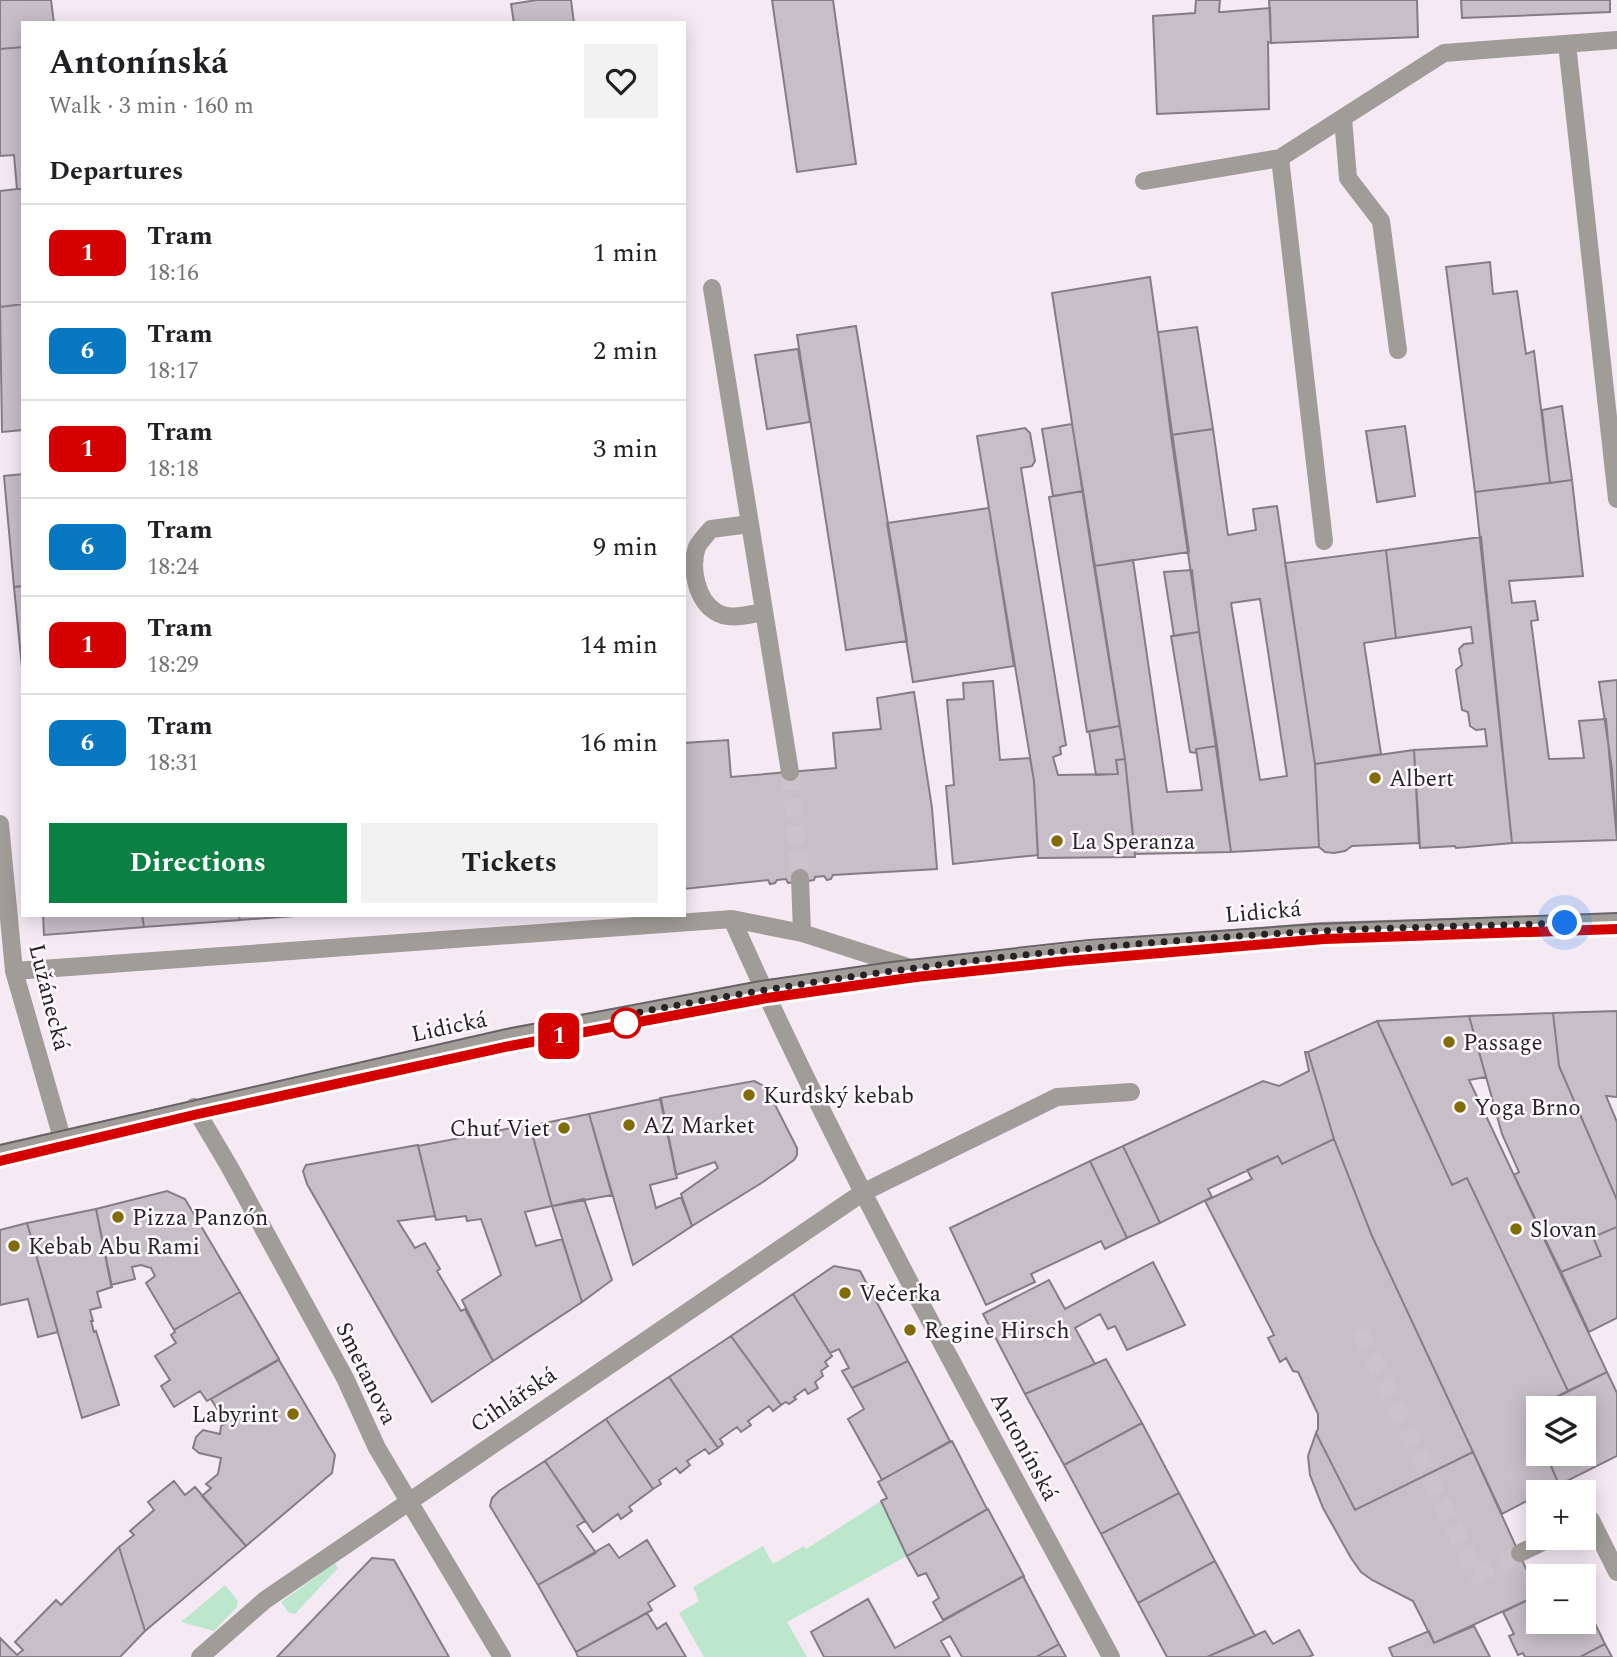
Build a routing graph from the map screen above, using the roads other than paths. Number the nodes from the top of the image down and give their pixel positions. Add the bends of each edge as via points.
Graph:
1 (1617, 40) edge
2 (1567, 44) junction
3 (1343, 118) junction
4 (1280, 158) junction
5 (1144, 181) dead end
6 (712, 288) dead end
7 (1398, 349) dead end
8 (1617, 499) edge
9 (750, 524) junction
10 (1324, 541) dead end
11 (764, 612) junction
12 (790, 772) tunnel mouth
13 (0, 824) edge
14 (800, 878) tunnel mouth
15 (732, 919) junction
16 (1617, 922) edge
17 (802, 933) junction
18 (914, 969) junction
19 (14, 971) junction
20 (763, 989) junction
21 (1131, 1092) dead end
22 (194, 1107) junction
23 (62, 1138) junction
24 (0, 1153) edge
25 (862, 1193) junction
26 (409, 1502) junction
27 (1596, 1536) edge
28 (1526, 1550) edge
29 (1520, 1553) tunnel mouth
30 (1617, 1572) edge
31 (200, 1657) edge
32 (502, 1657) edge
33 (1111, 1657) edge

1 - 2 street
2 - 3 street via 1444,53
2 - 8 street
3 - 4 street
3 - 7 street via 1348,178 1381,221
4 - 5 street
4 - 10 street
6 - 9 street
9 - 11 street
9 - 11 street via 711,530 698,545 699,593 715,612 735,617
11 - 12 street
13 - 19 street, Lužánecká
14 - 17 street
15 - 17 street, Lidická
15 - 19 street, Lidická
15 - 20 street, Antonínská
16 - 18 street, Lidická via 1320,931
17 - 18 street, Lidická
18 - 20 street, Lidická
19 - 23 street, Lužánecká
20 - 22 street, Lidická via 508,1038
20 - 25 street, Antonínská
21 - 25 street, Cihlářská via 1057,1097
22 - 23 street, Lidická
22 - 26 street, Smetanova via 326,1342 377,1448
23 - 24 street, Lidická
25 - 26 street, Cihlářská
25 - 33 street, Antonínská
26 - 31 street, Cihlářská via 265,1600
26 - 32 street, Smetanova
27 - 30 street
28 - 29 street

